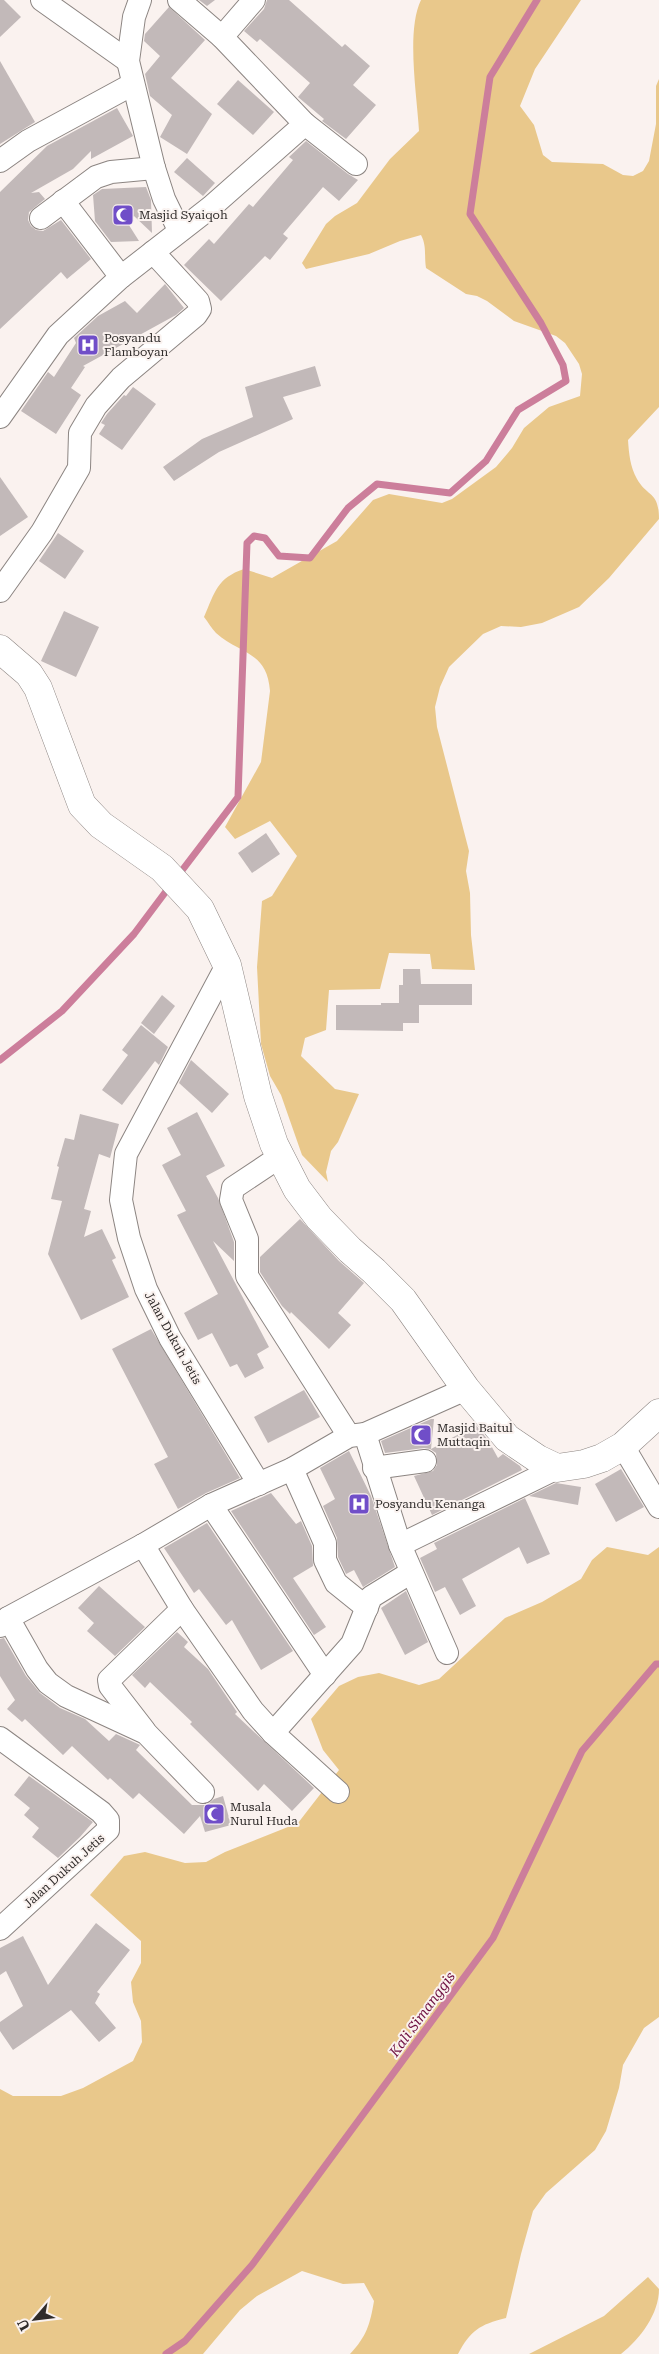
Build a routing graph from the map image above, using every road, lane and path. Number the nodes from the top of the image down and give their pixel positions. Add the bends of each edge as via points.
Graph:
1 (42, 0) edge
2 (140, 0) edge
3 (179, 0) edge
4 (254, 0) edge
5 (222, 37) junction
6 (128, 61) junction
7 (133, 84) junction
8 (306, 124) junction
9 (0, 161) edge
10 (356, 164) dead end
11 (154, 168) junction
12 (63, 201) junction
13 (40, 218) dead end
14 (179, 230) junction
15 (153, 252) junction
16 (121, 276) junction
17 (0, 417) edge
18 (0, 591) edge
19 (0, 648) edge
20 (227, 965) junction
21 (281, 1156) junction
22 (466, 1388) junction
23 (659, 1413) edge
24 (357, 1435) junction
25 (623, 1446) junction
26 (425, 1461) dead end
27 (374, 1468) junction
28 (557, 1468) junction
29 (292, 1469) junction
30 (259, 1484) junction
31 (211, 1505) junction
32 (659, 1508) edge
33 (143, 1545) junction
34 (400, 1545) junction
35 (410, 1573) junction
36 (367, 1608) junction
37 (182, 1609) junction
38 (4, 1622) edge
39 (447, 1653) dead end
40 (325, 1675) junction
41 (146, 1733) junction
42 (273, 1733) junction
43 (0, 1738) edge
44 (203, 1792) dead end
45 (338, 1792) dead end
46 (0, 1929) edge

1 - 6 street
2 - 6 street via 134,17
3 - 5 street
4 - 5 street
5 - 8 street
6 - 7 street
7 - 9 street via 28,140
7 - 11 street
8 - 10 street
8 - 14 street via 211,207
11 - 12 street via 96,177
11 - 14 street
12 - 13 street
12 - 16 street
14 - 15 street
15 - 16 street
15 - 18 street via 198,301 200,308 159,348 121,378 96,406 80,433 81,459 69,488
16 - 17 street via 58,335
19 - 20 main road via 29,674 38,688 82,805 101,825 162,868 200,909
20 - 21 main road via 258,1096
20 - 30 street, Jalan Dukuh Jetis via 126,1154 121,1200 129,1238 146,1289 170,1338
21 - 22 main road via 297,1190 319,1218 403,1300
21 - 24 street via 233,1188 231,1200 247,1239 247,1276
22 - 24 street
22 - 28 main road via 507,1438
23 - 25 main road
24 - 27 street
24 - 29 street
25 - 28 main road via 602,1458
25 - 32 street
26 - 27 street
27 - 34 street
28 - 34 street
29 - 30 street
29 - 36 street via 325,1542 325,1560 336,1583
30 - 31 street
31 - 33 street
31 - 40 street
33 - 37 street
33 - 38 street
34 - 35 street
35 - 36 street via 371,1597
35 - 39 street
36 - 40 street via 352,1644
37 - 41 street via 109,1680 110,1686
37 - 42 street via 253,1710
38 - 41 street via 48,1683 66,1696
40 - 42 street
41 - 44 street
42 - 45 street
43 - 46 street, Jalan Dukuh Jetis via 101,1812 108,1820 108,1830

